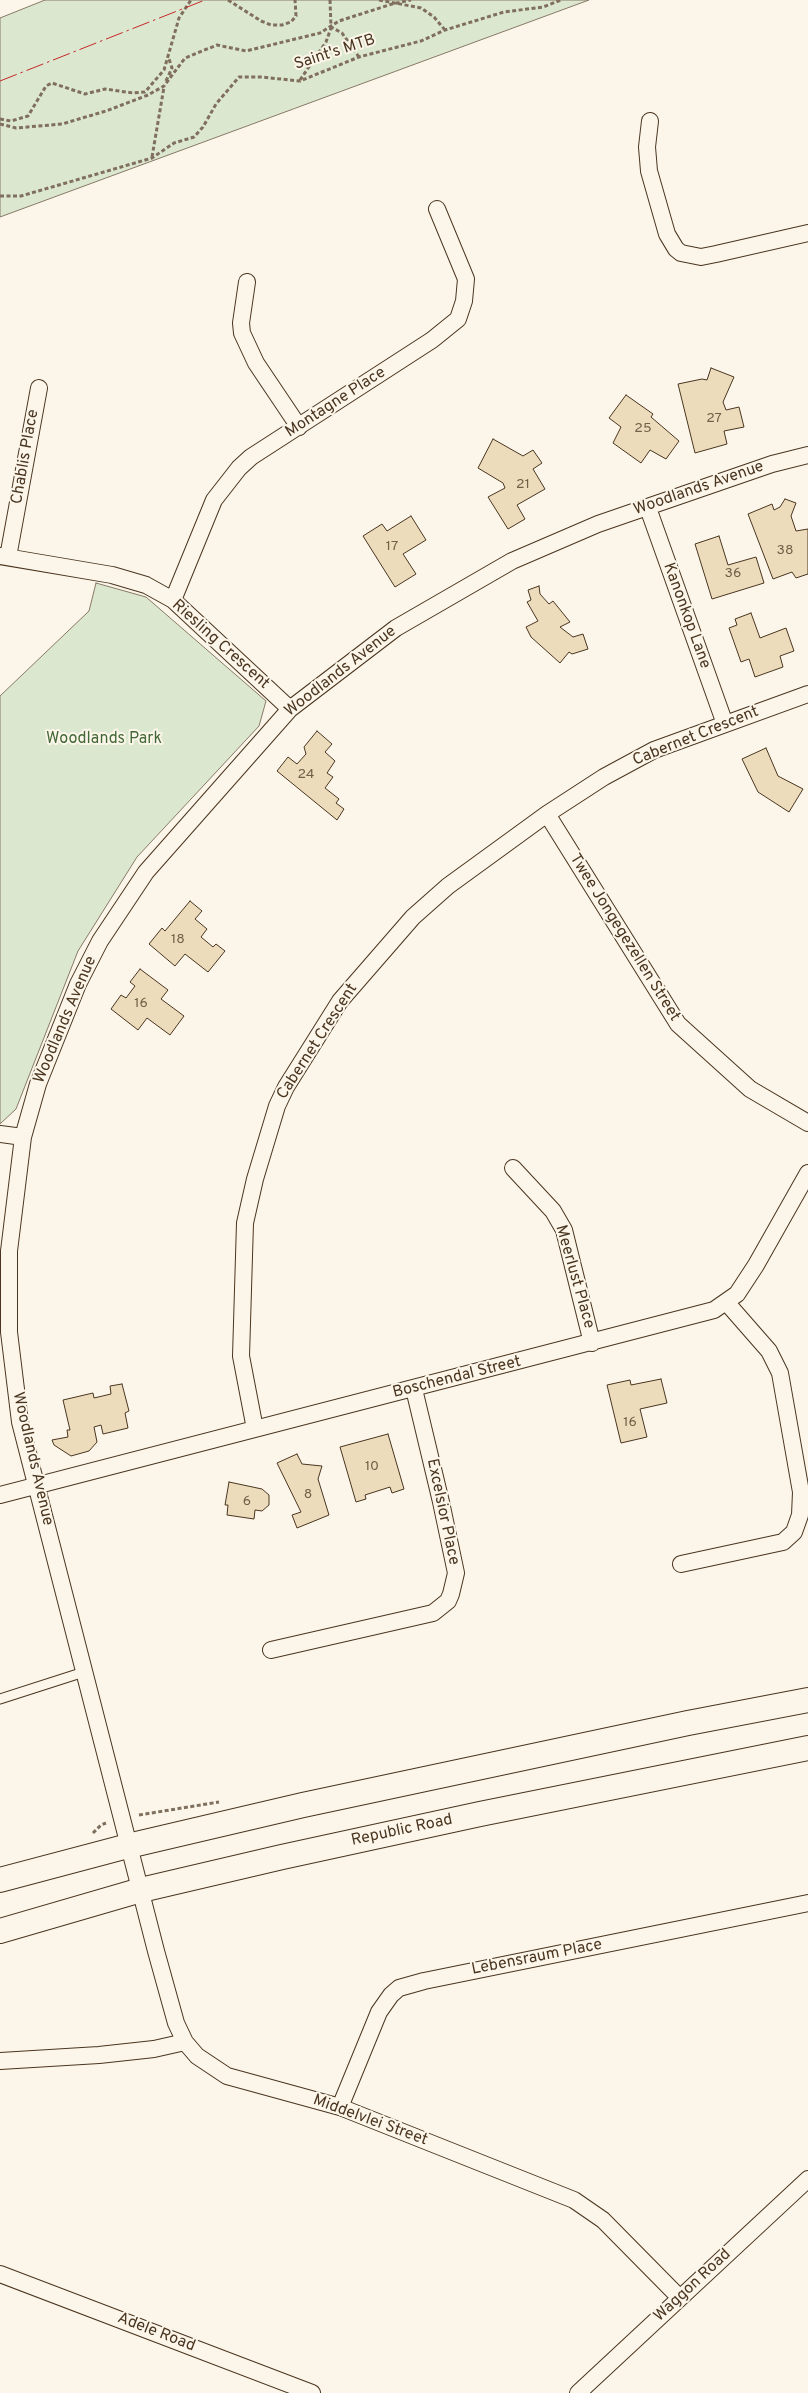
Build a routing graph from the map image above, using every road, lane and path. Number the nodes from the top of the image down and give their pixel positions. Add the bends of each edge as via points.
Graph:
1 (191, 0) edge
2 (228, 0) edge
3 (296, 0) edge
4 (330, 0) edge
5 (379, 0) edge
6 (411, 0) edge
7 (561, 0) edge
8 (392, 4) junction
9 (331, 27) junction
10 (445, 30) junction
11 (359, 57) junction
12 (169, 59) junction
13 (300, 81) junction
14 (164, 86) junction
15 (0, 119) edge
16 (650, 121) dead end
17 (0, 124) edge
18 (152, 158) junction
19 (0, 196) edge
20 (437, 209) dead end
21 (808, 233) edge
22 (247, 282) dead end
23 (39, 388) dead end
24 (299, 427) junction
25 (808, 455) edge
26 (648, 508) junction
27 (4, 556) edge
28 (173, 600) junction
29 (808, 694) edge
30 (290, 709) junction
31 (725, 724) junction
32 (547, 814) junction
33 (808, 1124) edge
34 (0, 1134) edge
35 (23, 1137) junction
36 (513, 1168) dead end
37 (808, 1173) edge
38 (727, 1303) junction
39 (592, 1343) junction
40 (414, 1389) junction
41 (255, 1429) junction
42 (37, 1486) junction
43 (0, 1495) edge
44 (681, 1564) dead end
45 (271, 1650) dead end
46 (84, 1672) junction
47 (0, 1699) edge
48 (808, 1700) edge
49 (808, 1748) edge
50 (128, 1846) junction
51 (0, 1880) edge
52 (141, 1890) junction
53 (808, 1903) edge
54 (0, 1931) edge
55 (185, 2042) junction
56 (0, 2061) edge
57 (340, 2107) junction
58 (808, 2179) edge
59 (0, 2274) edge
60 (680, 2298) junction
61 (312, 2393) edge
62 (578, 2393) edge

1 - 12 path via 179,18
2 - 3 path via 271,25 292,22 296,16
4 - 9 path
5 - 8 path
6 - 8 path, Saint's MTB
7 - 10 path, Saint's MTB via 543,7 504,12
8 - 9 path, Saint's MTB via 339,21
8 - 10 path via 421,8
9 - 11 path via 342,33
9 - 13 path via 326,42
9 - 14 path, Saint's MTB via 320,33 246,51 217,45 185,58
10 - 11 path, Saint's MTB via 421,41
11 - 13 path, Saint's MTB
12 - 14 path via 172,68
12 - 15 path via 145,92 104,89 85,94 52,83 46,86 28,116 11,121
13 - 18 path, Saint's MTB via 239,77 194,137 174,143
14 - 17 path, Saint's MTB via 106,111 62,124 16,128
14 - 18 path
16 - 21 street via 649,171 667,234 681,253 716,254
18 - 19 path, Saint's MTB via 21,196
20 - 24 street, Montagne Place via 466,279 458,319 432,340
22 - 24 street via 242,333 256,363
23 - 27 street, Chablis Place
24 - 28 street, Montagne Place via 251,458 220,489
25 - 26 street, Woodlands Avenue via 772,464
26 - 30 street, Woodlands Avenue via 598,524 512,561 396,628
26 - 31 street, Kanonkop Lane
27 - 28 street, Riesling Crescent via 112,574 146,585
28 - 30 street, Riesling Crescent
29 - 31 street, Cabernet Crescent
30 - 35 street, Woodlands Avenue via 146,872 100,941 54,1039
31 - 32 street, Cabernet Crescent via 654,750
32 - 33 street, Twee Jongegezellen Street via 678,1024 750,1089
32 - 41 street, Cabernet Crescent via 448,886 413,917 340,1001 286,1087 268,1133 245,1223 241,1356
34 - 35 street
35 - 42 street, Woodlands Avenue via 9,1251 9,1332 20,1422
36 - 39 street, Meerlust Place via 553,1211 564,1230
37 - 38 street, Boschendal Street via 756,1265
38 - 39 street, Boschendal Street via 714,1310
38 - 44 street via 769,1351 780,1373 801,1492 800,1515 794,1532 783,1542
39 - 40 street, Boschendal Street
40 - 41 street, Boschendal Street
40 - 45 street, Excelsior Place via 456,1573 452,1594 433,1613
41 - 42 street, Boschendal Street
42 - 43 street, Boschendal Street
42 - 46 street, Woodlands Avenue
46 - 47 lane
46 - 50 street, Woodlands Avenue
48 - 50 main road via 500,1762
49 - 52 main road, Republic Road via 461,1818
50 - 51 main road
50 - 52 street, Woodlands Avenue
52 - 54 main road, Republic Road
52 - 55 street, Middelvlei Street via 176,2023
53 - 57 street, Lebensraum Place via 399,1988 379,2012
55 - 56 street via 163,2048 108,2054
55 - 57 street, Middelvlei Street via 197,2056 227,2076
57 - 60 street, Middelvlei Street via 574,2200 603,2220
58 - 60 street, Waggon Road
59 - 61 street, Adele Road
60 - 62 street, Waggon Road

